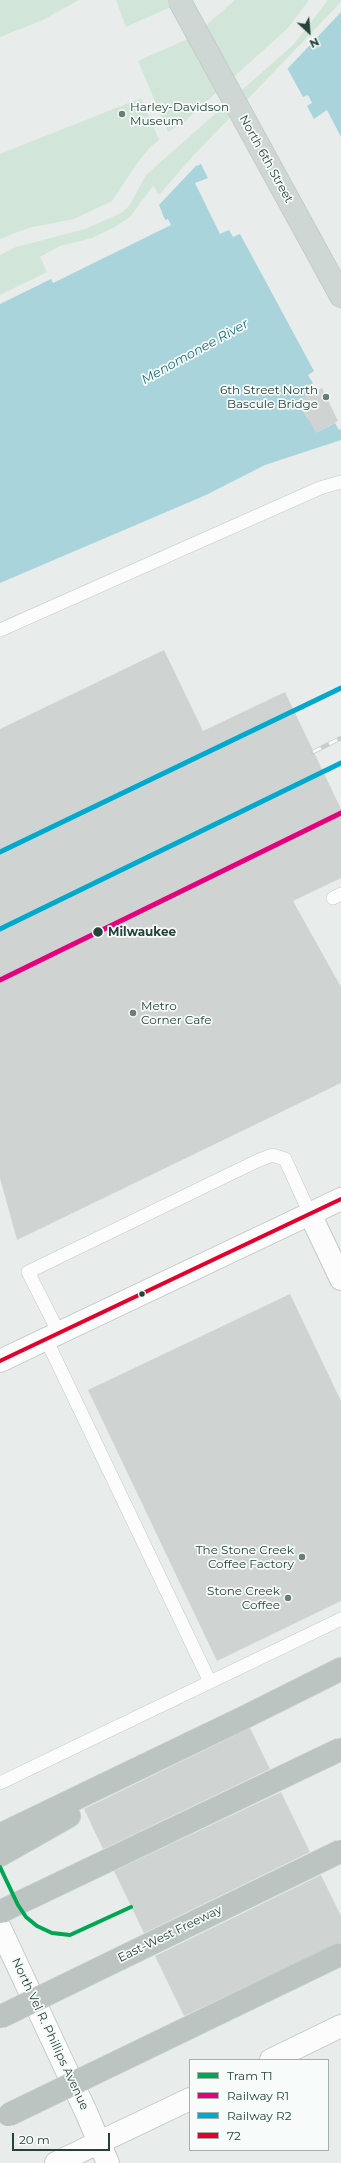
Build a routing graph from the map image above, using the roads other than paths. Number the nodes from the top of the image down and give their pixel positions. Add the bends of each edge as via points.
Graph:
1 (179, 0) edge
2 (341, 296) edge
3 (341, 482) edge
4 (0, 630) edge
5 (341, 1199) edge
6 (310, 1214) junction
7 (341, 1279) edge
8 (53, 1336) junction
9 (0, 1361) edge
10 (341, 1619) edge
11 (341, 1668) edge
12 (210, 1682) junction
13 (245, 1717) junction
14 (341, 1750) edge
15 (0, 1783) edge
16 (0, 1834) edge
17 (341, 1851) edge
18 (0, 1855) edge
19 (0, 1912) edge
20 (0, 1928) edge
21 (341, 1954) edge
22 (0, 2017) edge
23 (341, 2026) edge
24 (273, 2059) edge
25 (189, 2099) edge
26 (3, 2117) edge
27 (98, 2142) junction
28 (56, 2163) edge
29 (108, 2163) edge

1 - 2 main road, North 6th Street, bridge
3 - 4 lane via 320,488
5 - 6 street
6 - 7 street
6 - 8 street
6 - 8 lane via 285,1159 272,1155 257,1161 28,1272
8 - 9 street
8 - 12 lane
10 - 12 lane
11 - 13 highway
12 - 15 lane
13 - 16 highway
13 - 18 highway
14 - 19 highway, bridge
17 - 22 highway, East-West Freeway, bridge
20 - 27 street, North Vel R. Phillips Avenue
21 - 26 highway, bridge
23 - 24 street
25 - 27 street
27 - 28 street
27 - 29 street, North Vel R. Phillips Avenue

